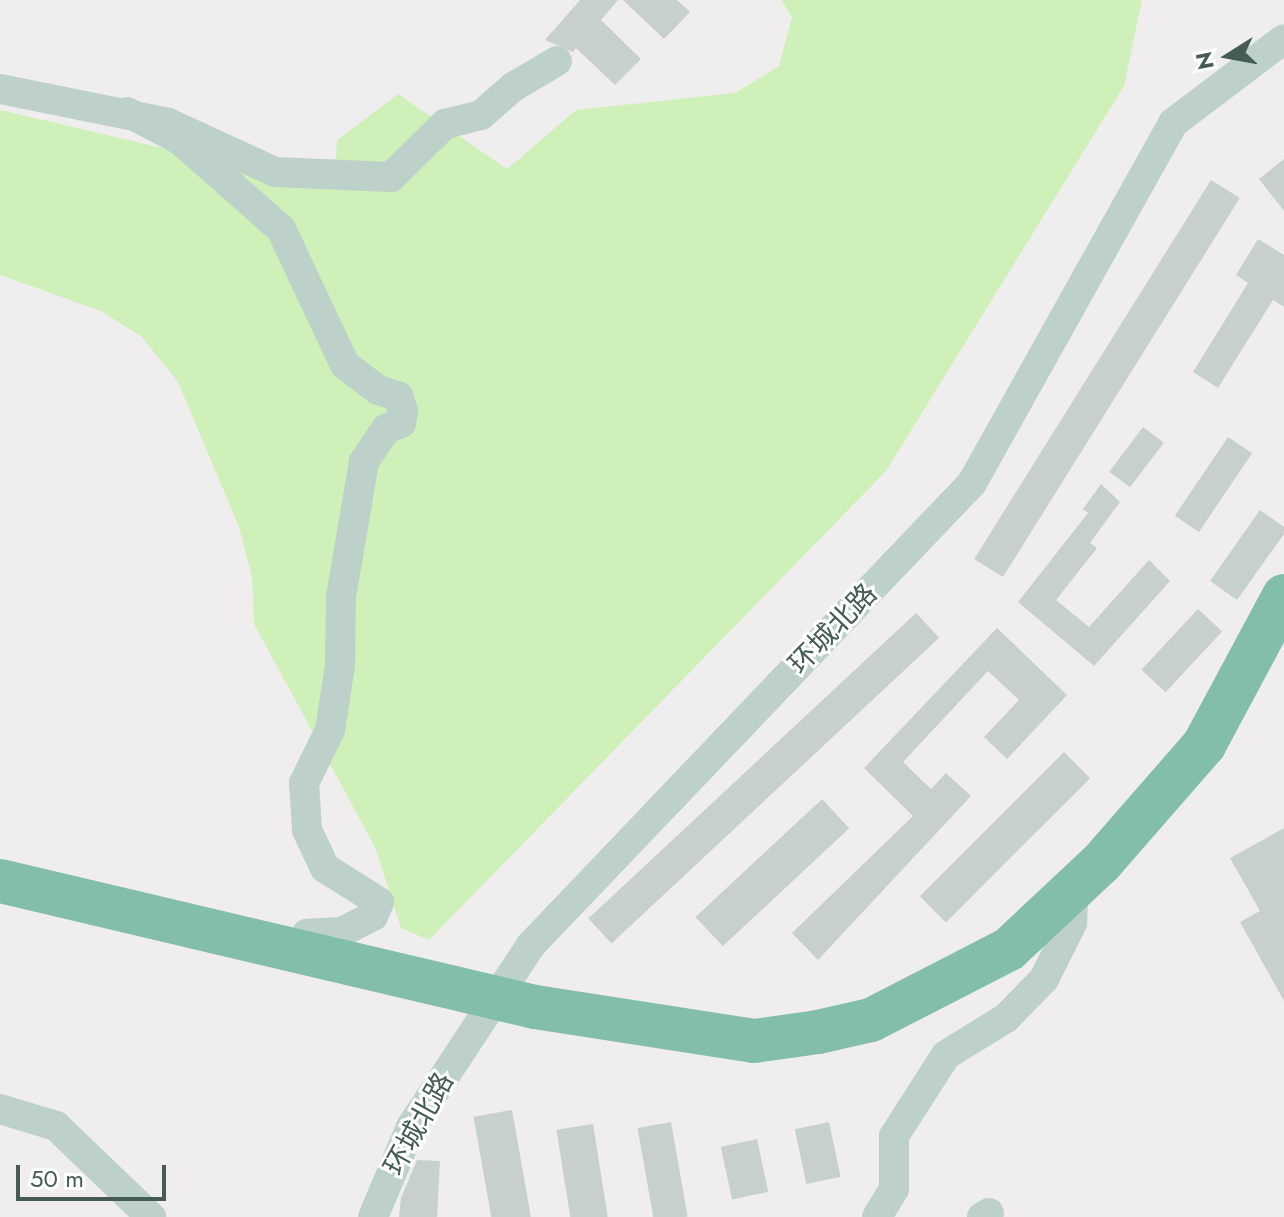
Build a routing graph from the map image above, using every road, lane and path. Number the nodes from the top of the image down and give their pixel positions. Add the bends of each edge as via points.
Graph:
1 (1284, 39) edge
2 (557, 61) dead end
3 (0, 89) edge
4 (127, 112) junction
5 (1284, 596) edge
6 (0, 881) edge
7 (1074, 888) junction
8 (297, 954) junction
9 (0, 1109) edge
10 (151, 1217) edge
11 (373, 1217) edge
12 (877, 1217) edge

1 - 11 street, 环城北路 via 1173,123 972,483 531,945 411,1127
2 - 4 street via 513,87 481,115 445,124 391,177 275,172 168,123
3 - 4 street
4 - 8 street via 180,140 281,229 345,365 378,390 398,396 403,411 401,423 386,429 364,462 341,596 340,665 330,730 304,783 307,830 325,868 379,902 373,916 341,932 307,934
5 - 7 highway via 1204,745
6 - 8 highway
7 - 8 highway via 1009,949 871,1020 754,1041 535,1007
7 - 12 street via 1072,923 1044,979 1006,1018 946,1055 894,1136 894,1189
9 - 10 street via 56,1126

